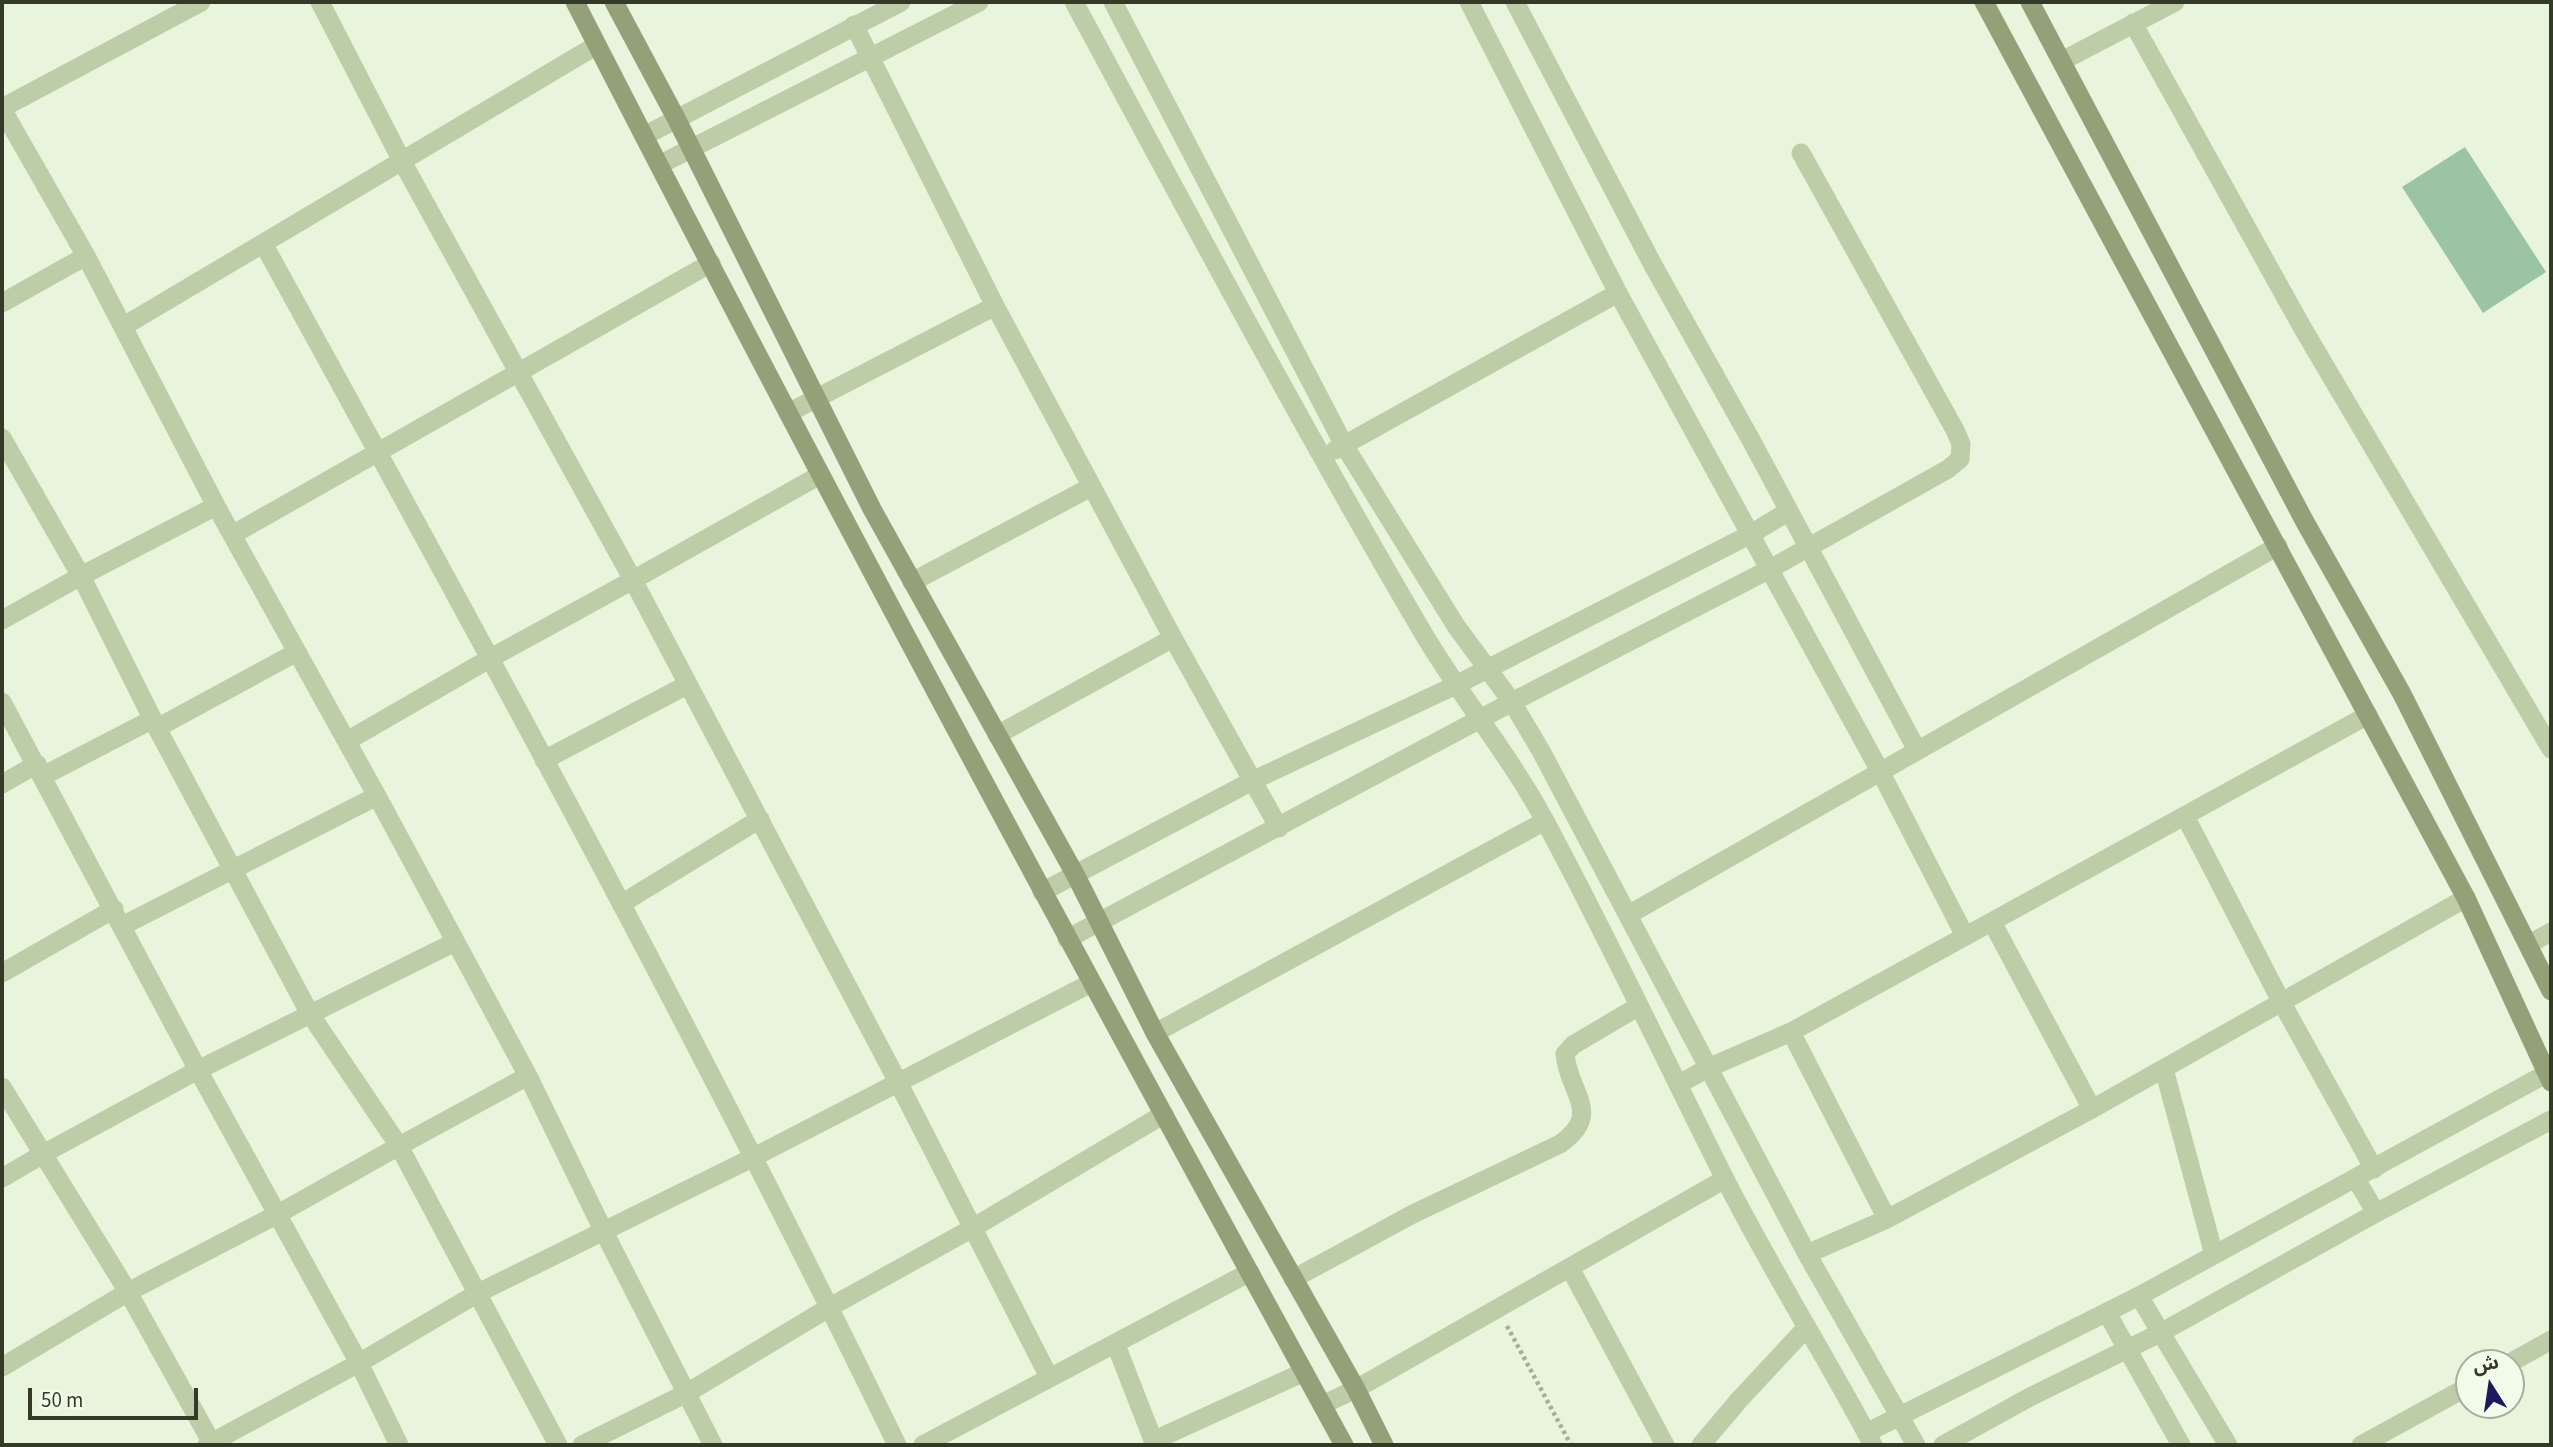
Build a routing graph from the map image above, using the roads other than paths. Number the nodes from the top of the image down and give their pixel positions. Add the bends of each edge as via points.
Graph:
1 (320, 2) edge
2 (575, 2) edge
3 (614, 2) edge
4 (901, 2) edge
5 (979, 2) edge
6 (1074, 2) edge
7 (1113, 2) edge
8 (1469, 2) edge
9 (1515, 2) edge
10 (1984, 2) edge
11 (2030, 2) edge
12 (2175, 2) edge
13 (193, 4) edge
14 (2133, 23) junction
15 (854, 25) junction
16 (597, 45) junction
17 (871, 55) junction
18 (2062, 61) junction
19 (2, 109) edge
20 (676, 118) junction
21 (644, 136) junction
22 (691, 148) junction
23 (1801, 153) dead end
24 (403, 163) junction
25 (659, 165) junction
26 (264, 245) junction
27 (86, 256) junction
28 (711, 264) junction
29 (1618, 293) junction
30 (2, 303) edge
31 (995, 306) junction
32 (124, 326) junction
33 (520, 371) junction
34 (818, 398) junction
35 (789, 413) junction
36 (2, 438) edge
37 (1344, 445) junction
38 (378, 452) junction
39 (1322, 458) junction
40 (820, 475) junction
41 (1091, 487) junction
42 (216, 506) junction
43 (1790, 511) junction
44 (1751, 534) junction
45 (232, 535) junction
46 (2278, 546) junction
47 (1809, 547) junction
48 (1769, 569) junction
49 (81, 576) junction
50 (633, 580) junction
51 (912, 582) junction
52 (2, 620) edge
53 (1173, 639) junction
54 (298, 652) junction
55 (489, 659) junction
56 (1488, 668) junction
57 (1456, 684) junction
58 (687, 685) junction
59 (2, 702) edge
60 (1512, 702) junction
61 (2368, 715) junction
62 (1482, 720) junction
63 (155, 724) junction
64 (997, 735) junction
65 (2549, 740) edge
66 (347, 741) junction
67 (1917, 750) junction
68 (544, 760) junction
69 (40, 770) junction
70 (1880, 771) junction
71 (1254, 780) junction
72 (2, 784) edge
73 (377, 796) junction
74 (2185, 816) junction
75 (760, 819) junction
76 (1545, 821) junction
77 (1279, 828) junction
78 (232, 869) junction
79 (1075, 874) junction
80 (1042, 892) junction
81 (2466, 898) junction
82 (621, 904) junction
83 (1628, 915) junction
84 (118, 918) junction
85 (1992, 922) junction
86 (1099, 923) junction
87 (2551, 932) edge
88 (1965, 936) junction
89 (1067, 939) junction
90 (456, 942) junction
91 (2529, 944) junction
92 (2, 974) edge
93 (1091, 983) junction
94 (2551, 991) edge
95 (2282, 1003) junction
96 (1639, 1006) junction
97 (310, 1014) junction
98 (1791, 1032) junction
99 (1155, 1033) junction
100 (1708, 1068) junction
101 (2164, 1069) junction
102 (198, 1070) junction
103 (527, 1076) junction
104 (2550, 1076) edge
105 (898, 1082) junction
106 (1679, 1084) junction
107 (2, 1087) edge
108 (2092, 1108) junction
109 (1164, 1114) junction
110 (2551, 1120) edge
111 (399, 1146) junction
112 (43, 1154) junction
113 (754, 1157) junction
114 (2374, 1169) junction
115 (2, 1178) edge
116 (1725, 1179) junction
117 (2356, 1179) junction
118 (2376, 1213) junction
119 (278, 1214) junction
120 (1887, 1219) junction
121 (971, 1229) junction
122 (603, 1230) junction
123 (1807, 1254) junction
124 (2214, 1255) junction
125 (1570, 1268) junction
126 (1250, 1272) junction
127 (1293, 1279) junction
128 (128, 1292) junction
129 (478, 1293) junction
130 (2139, 1296) junction
131 (830, 1307) junction
132 (2107, 1313) junction
133 (1807, 1327) junction
134 (2162, 1332) junction
135 (2551, 1340) edge
136 (1116, 1345) junction
137 (2128, 1349) junction
138 (2525, 1355) edge
139 (359, 1363) junction
140 (2, 1367) edge
141 (1304, 1372) junction
142 (1049, 1377) junction
143 (1356, 1390) junction
144 (687, 1393) junction
145 (2455, 1394) edge
146 (1322, 1405) junction
147 (1900, 1415) junction
148 (1870, 1439) edge
149 (1154, 1443) edge
150 (211, 1444) edge
151 (399, 1445) edge
152 (558, 1445) edge
153 (582, 1445) edge
154 (713, 1445) edge
155 (897, 1445) edge
156 (923, 1445) edge
157 (1344, 1445) edge
158 (1384, 1445) edge
159 (1665, 1445) edge
160 (1702, 1445) edge
161 (1916, 1445) edge
162 (1943, 1445) edge
163 (2180, 1445) edge
164 (2228, 1445) edge
165 (2361, 1445) edge

1 - 24 street
2 - 16 main road
3 - 20 main road
4 - 15 street
5 - 17 street
6 - 39 street
7 - 37 street
8 - 29 street
9 - 43 street via 1654,267
10 - 46 main road
11 - 18 main road
12 - 14 street
13 - 19 street
14 - 18 street
14 - 65 street via 2302,327
15 - 17 street
15 - 20 street
16 - 21 main road
16 - 24 street
17 - 22 street
17 - 31 street
18 - 91 main road via 2305,522 2402,694
19 - 27 street
20 - 21 street
20 - 22 main road
21 - 25 main road
22 - 25 street
22 - 34 main road
23 - 47 street via 1961,444 1960,458 1948,469
24 - 26 street
24 - 33 street
25 - 28 main road
26 - 32 street
26 - 38 street
27 - 30 street
27 - 32 street
28 - 33 street
28 - 35 main road
29 - 37 street
29 - 44 street
31 - 34 street
31 - 41 street
32 - 42 street
33 - 38 street
33 - 50 street
34 - 35 street
34 - 51 main road
35 - 40 main road
36 - 49 street
37 - 39 street
37 - 56 street via 1456,626
38 - 45 street
38 - 55 street
39 - 57 street
40 - 50 street
40 - 80 main road
41 - 51 street
41 - 53 street
42 - 45 street
42 - 49 street
43 - 44 street
43 - 47 street
44 - 48 street
44 - 56 street
45 - 54 street
46 - 61 main road
46 - 67 street
47 - 48 street
47 - 67 street
48 - 60 street
48 - 70 street
49 - 52 street
49 - 63 street
50 - 55 street
50 - 58 street
51 - 64 main road
53 - 64 street
53 - 71 street
54 - 63 street
54 - 66 street
55 - 66 street
55 - 68 street
56 - 57 street
56 - 60 street
57 - 62 street
57 - 71 street
58 - 68 street
58 - 75 street
59 - 69 street
60 - 62 street
60 - 83 street
61 - 74 street
61 - 81 main road
62 - 76 street
62 - 77 street
63 - 69 street
63 - 78 street
64 - 79 main road
66 - 73 street
67 - 70 street
68 - 82 street
69 - 72 street
69 - 84 street
70 - 83 street
70 - 88 street
71 - 77 street
71 - 79 street
73 - 78 street
73 - 90 street
74 - 85 street
74 - 95 street
75 - 82 street
75 - 105 street
76 - 96 street
76 - 99 street
77 - 86 street
78 - 84 street
78 - 97 street
79 - 80 street
79 - 86 main road
80 - 89 main road
81 - 95 street
81 - 104 main road
82 - 113 street
83 - 100 street
84 - 92 street
84 - 102 street
85 - 88 street
85 - 108 street
86 - 89 street
86 - 99 main road
87 - 91 street
88 - 98 street
89 - 93 main road
90 - 97 street
90 - 103 street
91 - 94 main road
93 - 105 street
93 - 109 main road
95 - 101 street
95 - 114 street
96 - 106 street
96 - 127 street via 1565,1054 1581,1109 1579,1127 1572,1135
97 - 102 street
97 - 111 street
98 - 100 street
98 - 120 street
99 - 127 main road
100 - 106 street
100 - 123 street
101 - 108 street
101 - 124 street
102 - 112 street
102 - 119 street
103 - 111 street
103 - 122 street
104 - 114 street
105 - 113 street
105 - 121 street
106 - 116 street
107 - 112 street
108 - 120 street
109 - 121 street
109 - 126 main road
110 - 118 street
111 - 119 street
111 - 129 street
112 - 115 street
112 - 128 street
113 - 122 street
113 - 131 street
114 - 117 street
116 - 125 street
116 - 133 street
117 - 118 street
117 - 124 street
118 - 134 street
119 - 128 street
119 - 139 street
120 - 123 street
121 - 131 street
121 - 142 street
122 - 129 street
122 - 144 street
123 - 147 street
124 - 130 street
125 - 143 street
125 - 159 street
126 - 136 street
126 - 141 main road
127 - 143 main road
128 - 140 street
128 - 150 street
129 - 139 street
129 - 152 street
130 - 132 street
130 - 134 street
131 - 144 street
131 - 155 street
132 - 137 street
132 - 147 street
133 - 148 street
133 - 160 street
134 - 137 street
134 - 164 street
135 - 138 street
136 - 142 street
136 - 149 street
137 - 162 street
137 - 163 street
139 - 150 street
139 - 151 street
141 - 146 main road
141 - 149 street
142 - 156 street
143 - 146 street
143 - 158 main road
144 - 153 street
144 - 154 street
145 - 165 street
146 - 157 main road
147 - 148 street
147 - 161 street

